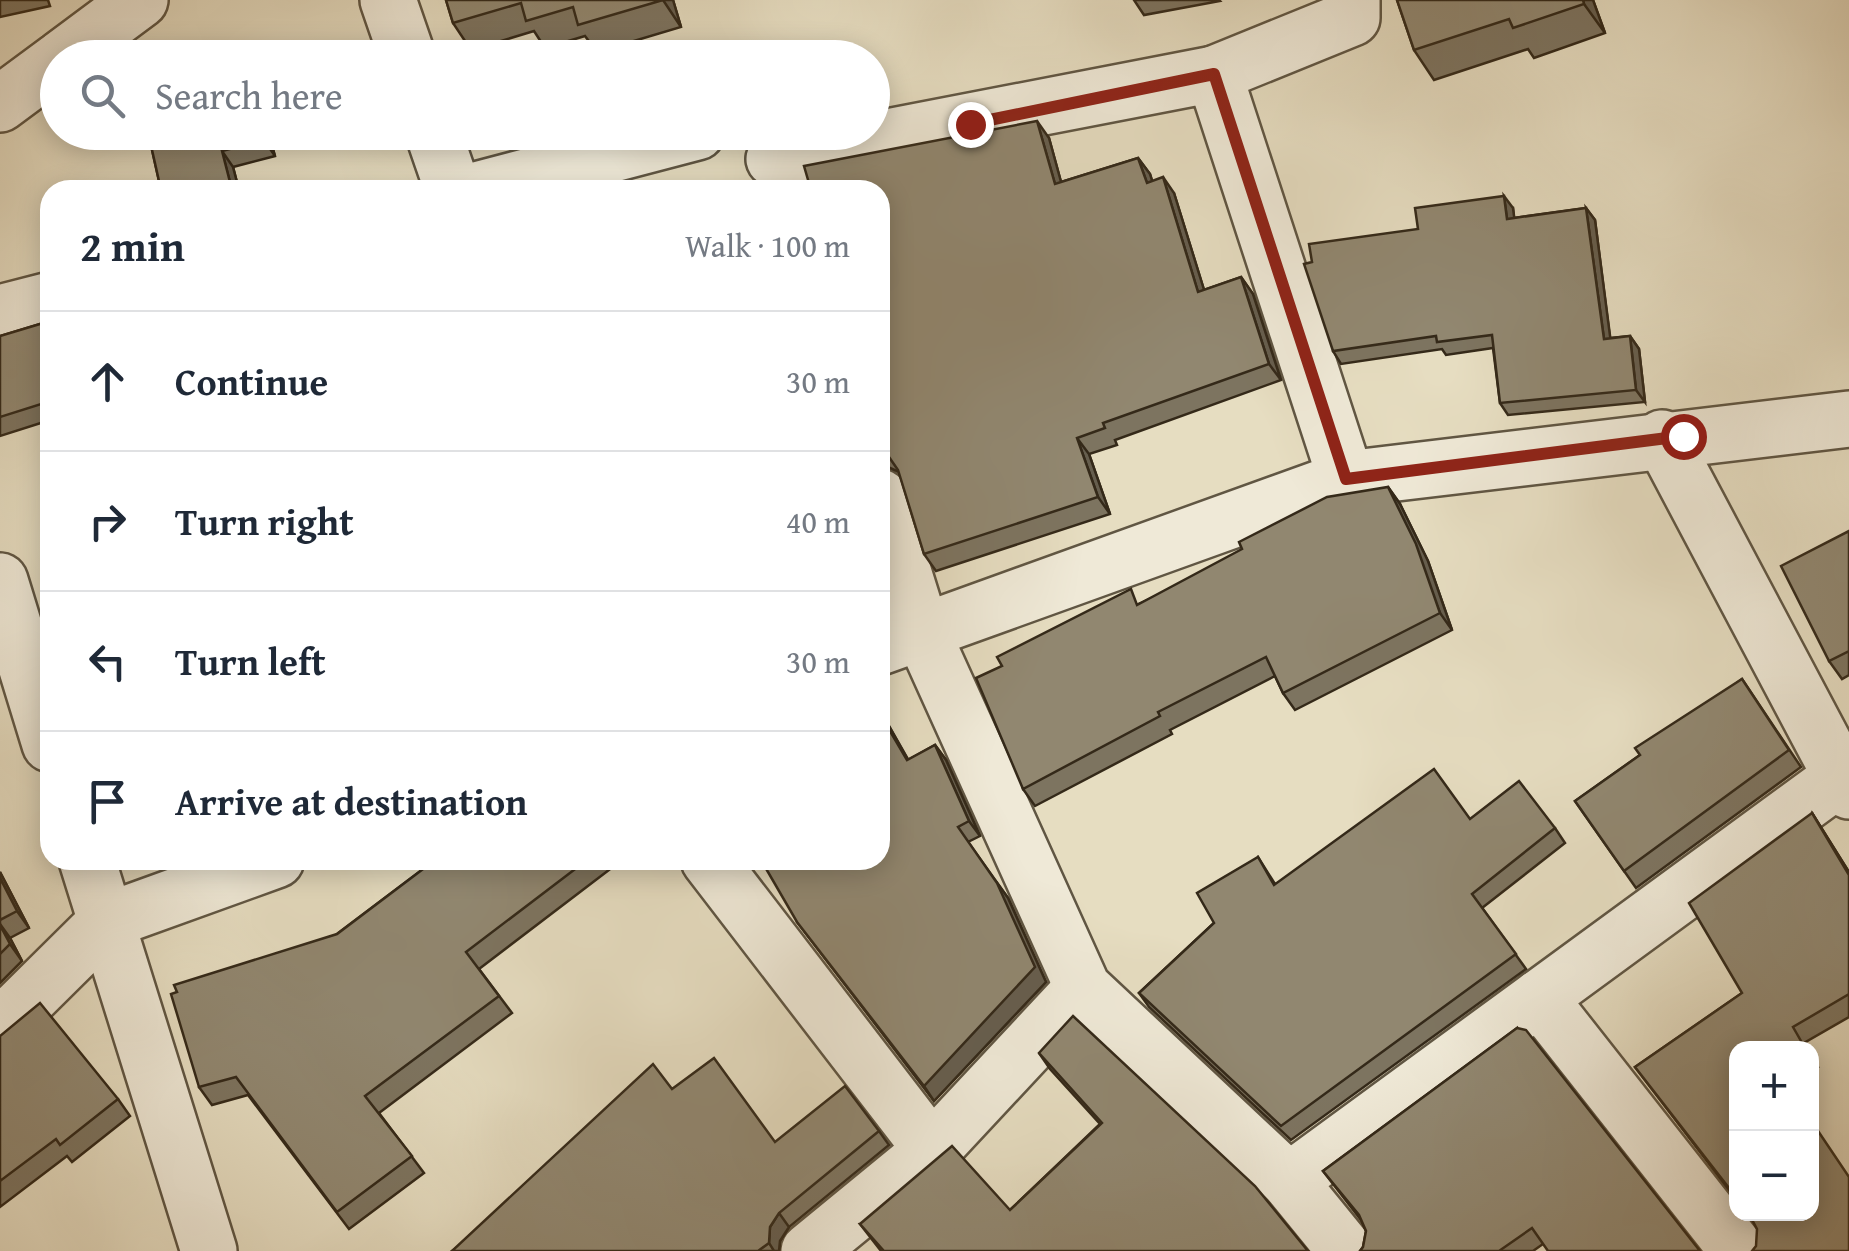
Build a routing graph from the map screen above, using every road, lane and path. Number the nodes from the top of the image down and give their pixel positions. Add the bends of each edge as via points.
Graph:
1 (140, 0) edge
2 (388, 0) edge
3 (1352, 0) edge
4 (86, 40) edge
5 (402, 40) edge
6 (40, 74) edge
7 (1214, 74) junction
8 (0, 104) edge
9 (890, 137) edge
10 (439, 150) edge
11 (628, 150) edge
12 (825, 150) edge
13 (774, 160) edge
14 (450, 180) edge
15 (514, 180) edge
16 (40, 302) edge
17 (0, 312) edge
18 (1849, 419) edge
19 (1662, 438) junction
20 (1346, 479) junction
21 (890, 565) edge
22 (0, 581) edge
23 (901, 640) edge
24 (40, 711) edge
25 (1845, 784) edge
26 (90, 870) edge
27 (248, 870) edge
28 (717, 870) edge
29 (107, 921) junction
30 (1084, 988) junction
31 (1539, 998) junction
32 (0, 1027) edge
33 (932, 1150) junction
34 (1289, 1181) junction
35 (209, 1251) edge
36 (809, 1251) edge
37 (1346, 1251) edge
38 (1738, 1251) edge

1 - 4 street
2 - 5 street
3 - 7 street via 1352,18
6 - 8 street
7 - 9 street
7 - 20 street
10 - 14 street
11 - 15 street
12 - 13 street
16 - 17 street
18 - 19 street
19 - 20 street
19 - 25 street
20 - 23 street
21 - 23 street
22 - 24 street
23 - 30 street
25 - 31 street
26 - 29 street
27 - 29 street
28 - 33 street
29 - 32 street
29 - 35 street
30 - 33 street
30 - 34 street
31 - 34 street
31 - 38 street
33 - 36 street
34 - 37 street

